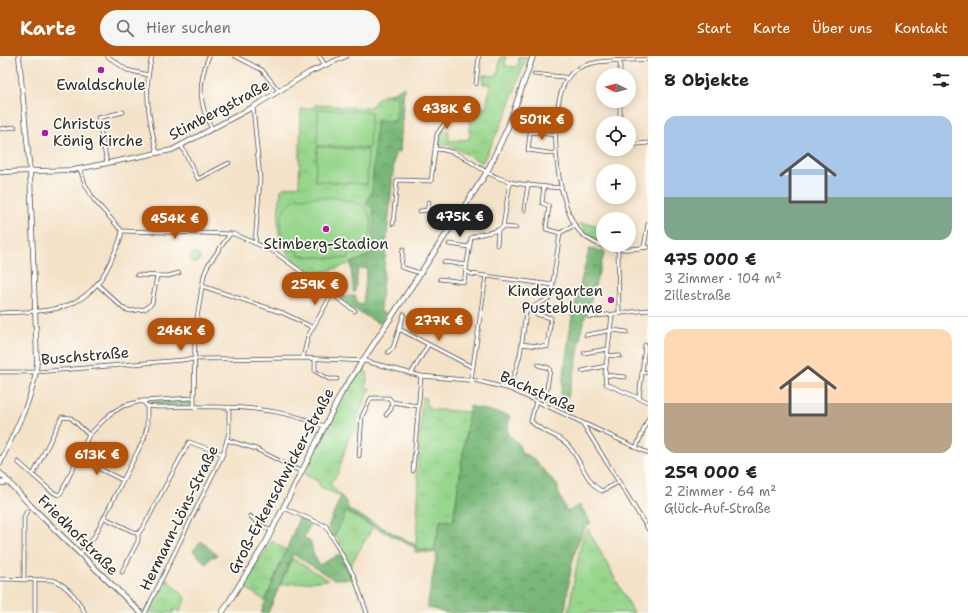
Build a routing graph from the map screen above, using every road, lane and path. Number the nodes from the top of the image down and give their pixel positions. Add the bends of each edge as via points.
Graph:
1 (19, 56) edge
2 (107, 56) edge
3 (152, 56) edge
4 (209, 56) edge
5 (235, 56) edge
6 (319, 56) edge
7 (346, 56) edge
8 (479, 56) edge
9 (533, 56) edge
10 (611, 56) edge
11 (113, 58) edge
12 (648, 59) edge
13 (620, 61) junction
14 (611, 62) junction
15 (325, 65) junction
16 (620, 68) edge
17 (534, 74) dead end
18 (148, 75) junction
19 (567, 79) junction
20 (476, 84) dead end
21 (279, 91) junction
22 (253, 107) junction
23 (462, 108) dead end
24 (524, 109) dead end
25 (533, 109) junction
26 (558, 111) junction
27 (123, 112) dead end
28 (15, 127) dead end
29 (0, 129) edge
30 (212, 129) junction
31 (530, 132) junction
32 (556, 135) junction
33 (648, 143) edge
34 (636, 144) edge
35 (181, 145) junction
36 (435, 149) junction
37 (157, 153) junction
38 (556, 154) junction
39 (107, 163) junction
40 (229, 163) dead end
41 (80, 169) junction
42 (0, 172) edge
43 (30, 172) junction
44 (487, 172) junction
45 (510, 182) junction
46 (528, 184) junction
47 (544, 186) junction
48 (561, 188) junction
49 (429, 202) dead end
50 (427, 210) junction
51 (524, 210) dead end
52 (420, 211) dead end
53 (393, 224) dead end
54 (648, 224) edge
55 (575, 225) junction
56 (451, 226) junction
57 (503, 227) junction
58 (516, 228) dead end
59 (122, 231) junction
60 (498, 231) junction
61 (560, 233) junction
62 (230, 234) junction
63 (255, 243) junction
64 (596, 243) edge
65 (449, 244) dead end
66 (498, 245) dead end
67 (469, 247) junction
68 (646, 247) edge
69 (636, 248) edge
70 (403, 249) dead end
71 (618, 252) edge
72 (444, 262) dead end
73 (466, 265) junction
74 (466, 271) junction
75 (180, 273) dead end
76 (420, 273) junction
77 (137, 274) dead end
78 (157, 276) junction
79 (486, 276) junction
80 (440, 279) dead end
81 (97, 284) junction
82 (553, 285) junction
83 (202, 286) junction
84 (332, 294) junction
85 (530, 308) junction
86 (648, 310) edge
87 (355, 311) dead end
88 (36, 312) junction
89 (0, 313) edge
90 (620, 313) junction
91 (404, 314) dead end
92 (612, 315) junction
93 (589, 317) dead end
94 (312, 327) junction
95 (399, 329) junction
96 (610, 332) junction
97 (627, 332) dead end
98 (586, 335) dead end
99 (521, 344) junction
100 (428, 345) junction
101 (645, 346) dead end
102 (608, 350) junction
103 (388, 352) dead end
104 (584, 353) dead end
105 (607, 355) junction
106 (620, 356) dead end
107 (303, 358) junction
108 (315, 358) junction
109 (194, 359) junction
110 (362, 361) junction
111 (538, 365) dead end
112 (606, 366) junction
113 (472, 367) junction
114 (582, 371) dead end
115 (0, 372) edge
116 (37, 372) junction
117 (648, 372) edge
118 (642, 373) junction
119 (411, 374) junction
120 (605, 375) junction
121 (421, 376) junction
122 (626, 377) dead end
123 (337, 379) dead end
124 (471, 380) junction
125 (510, 389) junction
126 (193, 398) junction
127 (639, 398) junction
128 (142, 401) junction
129 (536, 401) junction
130 (392, 402) junction
131 (648, 402) edge
132 (544, 405) junction
133 (147, 406) junction
134 (418, 406) junction
135 (194, 407) junction
136 (230, 407) junction
137 (386, 415) dead end
138 (648, 418) edge
139 (583, 424) junction
140 (324, 426) junction
141 (89, 435) junction
142 (227, 440) junction
143 (636, 448) junction
144 (648, 453) edge
145 (223, 454) junction
146 (359, 456) dead end
147 (1, 458) edge
148 (78, 458) junction
149 (18, 462) dead end
150 (0, 464) edge
151 (413, 471) dead end
152 (0, 472) edge
153 (302, 472) junction
154 (33, 475) junction
155 (122, 480) junction
156 (10, 482) junction
157 (618, 482) junction
158 (0, 483) edge
159 (284, 508) junction
160 (27, 511) dead end
161 (250, 516) dead end
162 (105, 518) junction
163 (647, 527) edge
164 (272, 531) junction
165 (138, 534) junction
166 (80, 554) junction
167 (122, 572) dead end
168 (0, 580) edge
169 (24, 580) junction
170 (35, 580) junction
171 (35, 613) edge
172 (85, 613) edge
173 (141, 613) edge
174 (145, 613) edge
175 (222, 613) edge
176 (367, 613) edge

1 - 43 street
2 - 11 street
3 - 18 street
4 - 30 street via 202,78 200,100
5 - 21 street via 262,70
6 - 15 street
7 - 15 street, Stimbergstraße
8 - 20 street
9 - 44 main road, Groß-Erkenschwicker-Straße via 508,128
10 - 14 street
11 - 18 street via 127,70
12 - 13 street
13 - 14 street
13 - 16 street
14 - 19 street via 584,65
15 - 21 street, Stimbergstraße
17 - 19 street
18 - 37 street via 147,106
19 - 26 street via 560,96
21 - 22 street, Stimbergstraße
22 - 30 street, Stimbergstraße
22 - 63 street via 260,179
23 - 36 street via 454,110 441,126
24 - 25 street
25 - 26 street
25 - 31 street
26 - 32 street
27 - 39 street via 98,118
28 - 29 street
30 - 35 street, Stimbergstraße
31 - 32 street
31 - 38 street via 528,150
32 - 38 street
33 - 34 street
35 - 37 street, Stimbergstraße
35 - 40 street via 198,180
36 - 44 street via 449,149
36 - 53 street via 431,181 398,180
37 - 39 street, Stimbergstraße
38 - 48 street
39 - 41 street, Stimbergstraße
41 - 43 street, Stimbergstraße
41 - 59 street via 94,200
42 - 43 street, Stimbergstraße
43 - 88 street
44 - 45 street
44 - 56 main road, Groß-Erkenschwicker-Straße
45 - 46 street
45 - 57 street
46 - 47 street
46 - 51 street
47 - 48 street
47 - 61 street via 542,203 549,206 546,229
48 - 55 street
49 - 50 street
50 - 52 street
50 - 56 street
54 - 68 street
55 - 61 street
55 - 64 street via 582,234
56 - 76 main road, Groß-Erkenschwicker-Straße
57 - 58 street
57 - 60 street
59 - 62 street
59 - 81 street via 105,272
60 - 66 street
60 - 67 street via 475,235 471,238
61 - 82 street
62 - 63 street
62 - 83 street via 208,264
63 - 84 street via 277,254
65 - 67 street
67 - 73 street
68 - 69 street
70 - 76 street via 400,266
71 - 90 street
72 - 73 street
73 - 74 street
74 - 79 street
74 - 80 street via 464,282
75 - 78 street
76 - 110 main road, Groß-Erkenschwicker-Straße
77 - 78 street
78 - 81 street via 152,303 145,309 131,311 124,309
79 - 82 street
79 - 113 street
81 - 88 street via 68,307
82 - 85 street via 552,296
83 - 94 street via 283,313
83 - 109 street via 195,330
84 - 87 street
84 - 94 street
85 - 99 street via 525,317
85 - 99 street via 536,314 551,318 547,347
86 - 90 street
88 - 89 street
88 - 116 street
90 - 92 street
91 - 95 street
92 - 93 street
92 - 96 street
94 - 107 street via 305,343
95 - 100 street
95 - 103 street via 393,348
96 - 97 street
96 - 98 street
96 - 102 street
99 - 125 street
100 - 113 street
100 - 119 street
101 - 118 street
102 - 104 street
102 - 105 street
105 - 106 street
105 - 112 street
107 - 108 street, Buschstraße
107 - 109 street, Buschstraße
108 - 110 street, Buschstraße
108 - 123 street via 315,372
109 - 116 street, Buschstraße
109 - 126 street
110 - 119 street, Bachstraße
110 - 140 main road, Groß-Erkenschwicker-Straße
111 - 132 street via 550,370
112 - 114 street
112 - 120 street
113 - 124 street
115 - 116 street, Buschstraße
116 - 147 street via 29,400
117 - 118 street
118 - 127 street
119 - 121 street, Bachstraße
120 - 122 street
120 - 127 street via 606,384
121 - 124 street, Bachstraße
121 - 134 street
124 - 125 street, Bachstraße
125 - 129 street, Bachstraße
126 - 128 street
126 - 135 street
127 - 131 street
128 - 133 street
128 - 141 street via 124,406 110,414
129 - 132 street, Bachstraße
129 - 157 street via 531,421 567,444 595,488 602,491
130 - 134 street
130 - 137 street via 391,409
130 - 146 street via 389,398 371,398 362,416
132 - 139 street, Bachstraße
133 - 135 street
133 - 155 street via 146,433
134 - 151 street
135 - 136 street
136 - 140 street via 272,410
136 - 142 street, Hermann-Löns-Straße
138 - 143 street
139 - 143 street
139 - 157 street, Bachstraße
140 - 153 main road, Groß-Erkenschwicker-Straße
141 - 148 street
141 - 154 street via 71,418 62,417
142 - 145 street, Hermann-Löns-Straße
142 - 153 street via 256,449
143 - 144 street
145 - 165 street via 189,442
145 - 174 street, Hermann-Löns-Straße
147 - 150 street
148 - 154 street via 58,495
148 - 155 street
149 - 154 street
152 - 156 main road, Friedhofstraße
153 - 159 main road, Groß-Erkenschwicker-Straße
155 - 162 street
156 - 158 main road
156 - 166 main road, Friedhofstraße
157 - 163 street, Bachstraße
159 - 164 main road, Groß-Erkenschwicker-Straße
159 - 176 street via 326,526 354,576
160 - 169 street via 24,518
161 - 164 street
162 - 165 street
162 - 166 street
164 - 175 main road, Groß-Erkenschwicker-Straße
165 - 167 street via 138,541
166 - 173 main road, Friedhofstraße
168 - 169 street
169 - 170 street
170 - 171 street
170 - 172 street via 58,582 78,600

